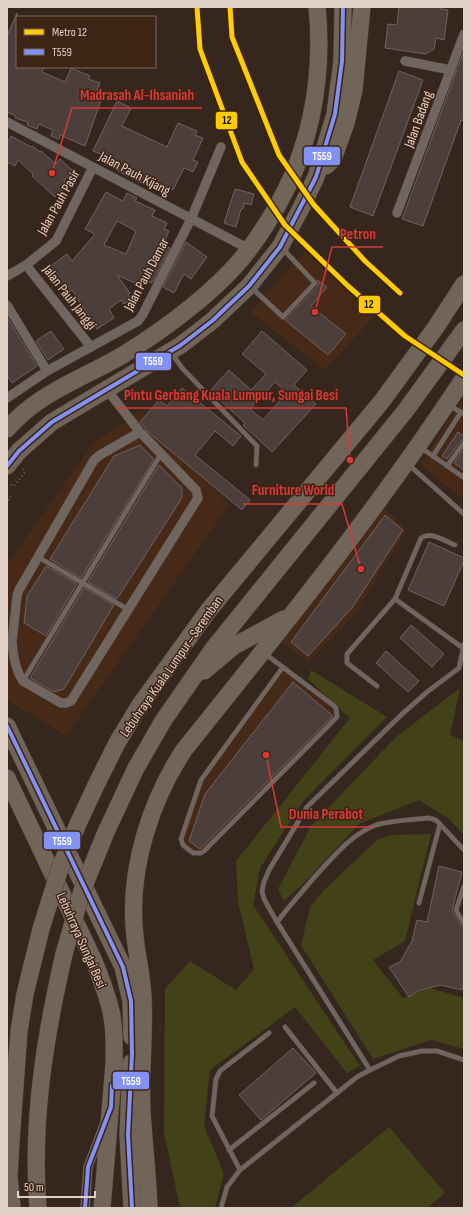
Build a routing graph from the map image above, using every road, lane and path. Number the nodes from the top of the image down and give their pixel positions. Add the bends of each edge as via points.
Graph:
1 (317, 7) edge
2 (343, 7) edge
3 (362, 7) edge
4 (464, 34) edge
5 (405, 61) dead end
6 (451, 70) junction
7 (7, 122) edge
8 (221, 146) dead end
9 (93, 167) junction
10 (316, 177) junction
11 (397, 213) dead end
12 (191, 219) junction
13 (280, 247) junction
14 (250, 249) junction
15 (26, 265) junction
16 (7, 276) edge
17 (464, 284) edge
18 (249, 286) junction
19 (7, 306) edge
20 (464, 330) edge
21 (91, 347) junction
22 (170, 352) junction
23 (47, 371) junction
24 (464, 378) edge
25 (107, 390) junction
26 (7, 398) edge
27 (457, 410) edge
28 (7, 429) edge
29 (140, 432) junction
30 (464, 442) edge
31 (418, 446) junction
32 (160, 454) junction
33 (433, 456) junction
34 (406, 462) junction
35 (256, 465) dead end
36 (7, 466) edge
37 (447, 466) junction
38 (464, 475) edge
39 (11, 495) dead end
40 (7, 504) edge
41 (464, 514) edge
42 (455, 544) dead end
43 (38, 557) junction
44 (82, 583) junction
45 (394, 599) junction
46 (129, 610) junction
47 (291, 615) junction
48 (464, 646) edge
49 (263, 652) junction
50 (283, 667) junction
51 (462, 668) edge
52 (23, 681) junction
53 (188, 685) junction
54 (377, 686) dead end
55 (7, 726) edge
56 (7, 778) edge
57 (440, 824) junction
58 (464, 850) edge
59 (464, 886) edge
60 (418, 903) dead end
61 (277, 922) junction
62 (464, 924) edge
63 (285, 1027) dead end
64 (269, 1033) dead end
65 (464, 1060) edge
66 (370, 1070) junction
67 (314, 1083) dead end
68 (337, 1093) junction
69 (111, 1107) junction
70 (230, 1150) junction
71 (240, 1170) junction
72 (12, 1208) edge
73 (38, 1208) edge
74 (85, 1208) edge
75 (102, 1208) edge
76 (132, 1208) edge
77 (149, 1208) edge
78 (221, 1208) edge

1 - 14 highway via 318,68 312,110 301,153 285,190
2 - 10 highway via 342,61 335,114
3 - 10 highway via 354,90 346,123 333,159
4 - 6 street, Jalan Badang
5 - 6 street
6 - 11 street, Jalan Badang
7 - 9 street, Jalan Pauh Kijang
8 - 12 street, Jalan Pauh Damar
9 - 12 street, Jalan Pauh Kijang
9 - 15 street, Jalan Pauh Pasir via 56,241
10 - 13 highway
12 - 14 street, Jalan Pauh Kijang
12 - 21 street, Jalan Pauh Damar via 138,321
13 - 18 highway
13 - 18 lane via 315,283 283,318
14 - 28 highway via 225,276 170,323 123,355 39,401
15 - 16 street, Jalan Pauh Pasir
15 - 21 street, Jalan Pauh Janggi
17 - 72 highway, Lebuhraya Kuala Lumpur–Seremban, bridge via 382,401 208,611 140,705 116,744 60,868 25,994 18,1038 11,1140
18 - 22 highway via 212,321
19 - 23 street
20 - 53 highway, Lebuhraya Kuala Lumpur–Seremban via 406,410 213,650
21 - 23 street, Jalan Pauh Damar
22 - 25 highway
22 - 35 lane via 183,369 257,446
23 - 26 street, Jalan Pauh Damar
24 - 27 highway
25 - 29 street
25 - 36 highway via 52,422 19,451
27 - 31 highway
27 - 33 lane
29 - 32 street
29 - 43 street via 94,460
30 - 37 lane
31 - 33 lane
31 - 34 highway
32 - 44 lane
32 - 46 street via 196,490 198,498
33 - 37 lane
34 - 41 lane
34 - 47 highway via 350,541
37 - 38 lane via 463,477
39 - 40 path
42 - 45 lane via 433,536 421,538
43 - 44 lane
43 - 52 street via 17,596 13,649 19,676
44 - 46 lane
44 - 52 lane
45 - 48 lane
45 - 54 lane via 346,654 347,663
46 - 52 street via 71,700 61,704
47 - 49 highway
47 - 53 highway via 234,646
48 - 51 lane
49 - 50 lane
49 - 77 highway via 173,767 153,810 141,852 134,897 134,923 143,996 142,1111
50 - 50 lane via 200,781 181,839 183,845 193,853 204,851 337,717 333,705
51 - 61 lane via 427,692 307,807 264,882 264,899
53 - 73 highway, Lebuhraya Kuala Lumpur–Seremban, bridge via 163,721 136,768 82,891 64,954 41,1074 37,1158
55 - 76 highway, Lebuhraya Sungai Besi via 122,967 130,994 132,1054 128,1135
56 - 69 highway, Lebuhraya Sungai Besi via 105,988 112,1016 114,1040
57 - 58 lane
57 - 60 lane
57 - 61 lane via 428,818 377,825 362,832 338,851
59 - 62 lane via 456,910
61 - 66 lane
63 - 68 lane
64 - 70 lane via 216,1076 212,1116
65 - 66 lane via 437,1051 422,1051 400,1056
66 - 68 lane
67 - 70 lane
68 - 71 lane
69 - 74 street via 88,1167
69 - 75 highway, Lebuhraya Sungai Besi
70 - 71 lane
71 - 78 lane via 227,1187

